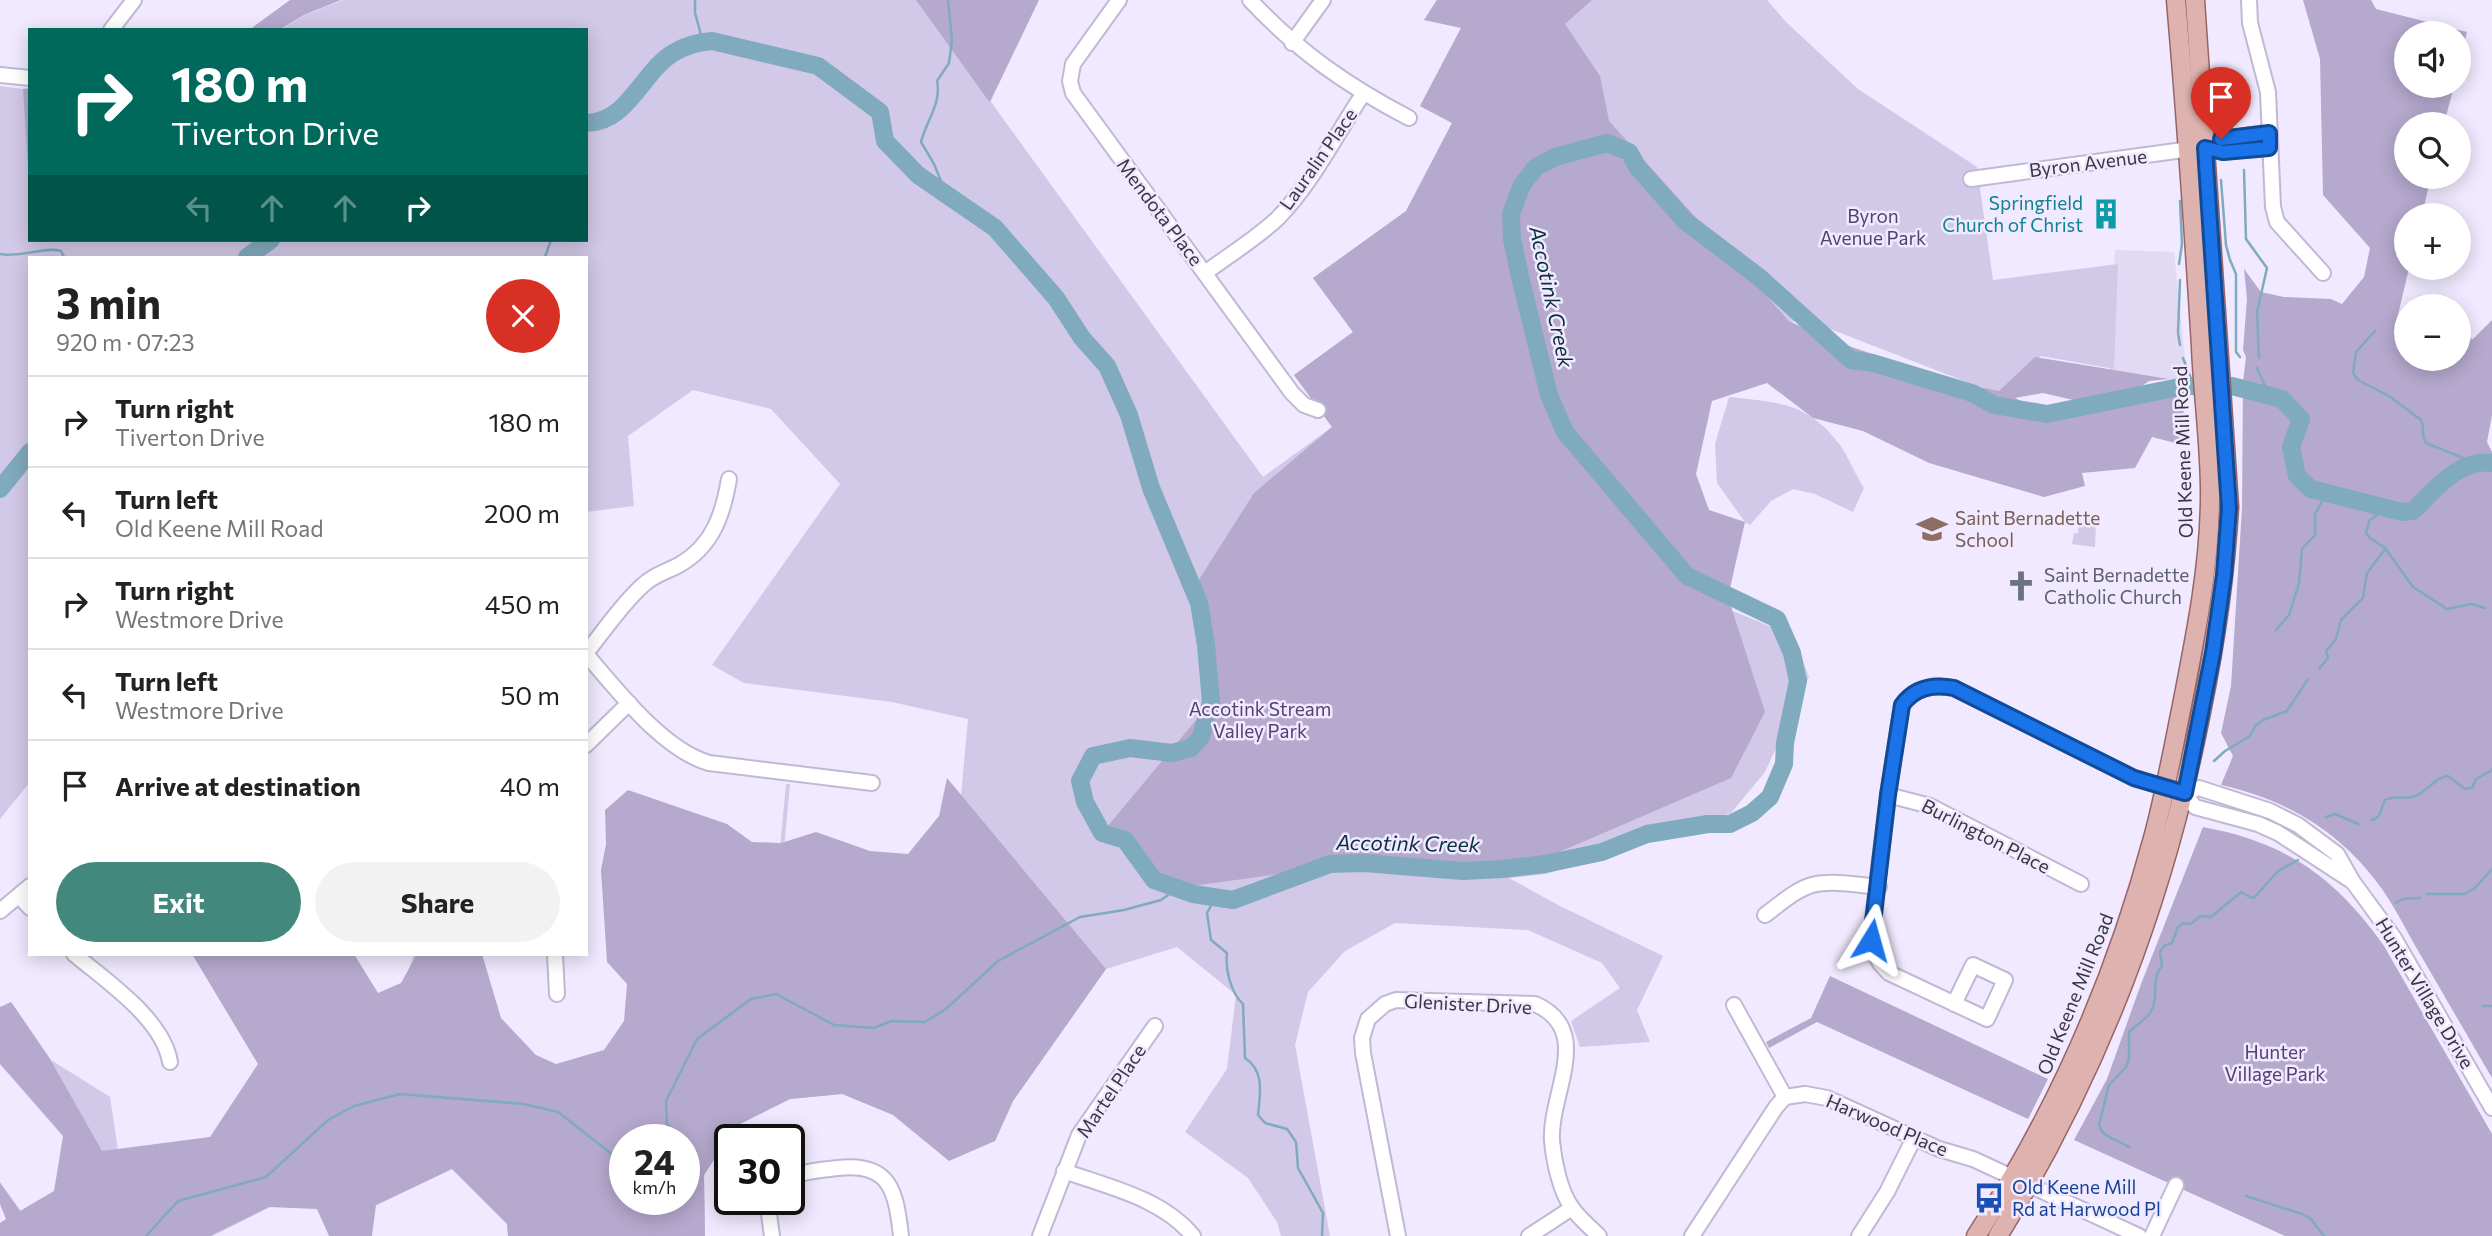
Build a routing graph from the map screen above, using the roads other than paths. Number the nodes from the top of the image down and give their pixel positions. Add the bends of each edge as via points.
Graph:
1 (134, 0) edge
2 (1119, 0) edge
3 (1250, 0) edge
4 (1323, 0) edge
5 (2176, 0) edge
6 (2195, 0) edge
7 (2249, 0) edge
8 (113, 28) edge
9 (1292, 43) junction
10 (0, 75) edge
11 (28, 78) edge
12 (1363, 93) junction
13 (1409, 118) dead end
14 (2269, 140) junction
15 (2205, 148) junction
16 (2187, 150) junction
17 (1971, 178) dead end
18 (1205, 273) junction
19 (2323, 273) dead end
20 (2209, 345) junction
21 (1318, 410) dead end
22 (729, 479) dead end
23 (588, 652) edge
24 (588, 656) edge
25 (629, 703) junction
26 (588, 743) edge
27 (872, 783) dead end
28 (2165, 786) junction
29 (2185, 793) junction
30 (1888, 795) junction
31 (2081, 884) dead end
32 (1879, 887) junction
33 (24, 891) edge
34 (0, 911) edge
35 (1765, 915) dead end
36 (76, 956) edge
37 (555, 956) edge
38 (557, 994) dead end
39 (1954, 1004) dead end
40 (1734, 1005) dead end
41 (1155, 1026) dead end
42 (170, 1062) dead end
43 (1786, 1097) junction
44 (2492, 1108) edge
45 (1913, 1138) junction
46 (1064, 1171) junction
47 (805, 1172) edge
48 (2013, 1177) junction
49 (2029, 1185) junction
50 (2176, 1185) dead end
51 (1572, 1208) junction
52 (769, 1215) edge
53 (772, 1236) edge
54 (901, 1236) edge
55 (1040, 1236) edge
56 (1193, 1236) edge
57 (1398, 1236) edge
58 (1529, 1236) edge
59 (1599, 1236) edge
60 (1692, 1236) edge
61 (1859, 1236) edge
62 (1976, 1236) edge
63 (1998, 1236) edge
64 (2139, 1236) edge
65 (2152, 1236) edge

1 - 8 street
2 - 18 street, Mendota Place via 1073,64 1070,86
3 - 9 street
4 - 9 street
5 - 16 main road, Old Keene Mill Road
6 - 15 main road, Old Keene Mill Road
7 - 14 street via 2250,23 2268,92
9 - 12 street
10 - 11 street
12 - 13 street
12 - 18 street, Lauralin Place via 1285,210
14 - 15 street, Byron Avenue via 2223,152
14 - 19 street via 2277,222
15 - 16 street, Byron Avenue
15 - 20 main road, Old Keene Mill Road
16 - 17 street, Byron Avenue
16 - 20 main road, Old Keene Mill Road
18 - 21 street, Mendota Place via 1292,393
20 - 28 main road, Old Keene Mill Road via 2204,412 2210,496 2206,573
20 - 29 main road, Old Keene Mill Road via 2222,417 2229,508 2213,653
22 - 23 street via 719,520 707,541 692,557 641,586
24 - 25 street
25 - 26 street
25 - 27 street via 673,745 701,761
28 - 29 street, Hunter Village Drive
28 - 30 street, Hunter Village Drive via 2134,778 1954,688 1932,686 1908,696 1902,705
28 - 48 main road, Old Keene Mill Road via 2121,942 2091,1020
29 - 44 street, Hunter Village Drive via 2199,788 2270,811 2298,825 2337,855 2394,937
29 - 49 main road, Old Keene Mill Road via 2125,983
30 - 31 street, Burlington Place via 1930,806
30 - 32 street, Hunter Village Drive
32 - 35 street via 1812,885
32 - 39 street, Hunter Village Drive via 1871,940 1880,963 1889,973
33 - 34 street
36 - 42 street via 158,1031
37 - 38 street
40 - 43 street
41 - 46 street, Martel Place via 1086,1125
43 - 45 street, Harwood Place via 1817,1095
43 - 60 street
45 - 48 street, Harwood Place
45 - 61 street
46 - 55 street, Martel Place
46 - 56 street via 1159,1207
47 - 54 street via 856,1166 876,1172 893,1192
48 - 49 street, Harwood Place
48 - 62 main road, Old Keene Mill Road
49 - 63 main road, Old Keene Mill Road
49 - 64 street, Harwood Place
50 - 65 street
51 - 57 street, Glenister Drive via 1561,1184 1552,1141 1567,1051 1560,1022 1546,1009 1526,1003 1396,1000 1373,1013 1362,1038
51 - 58 street
51 - 59 street, Glenister Drive
52 - 53 street

